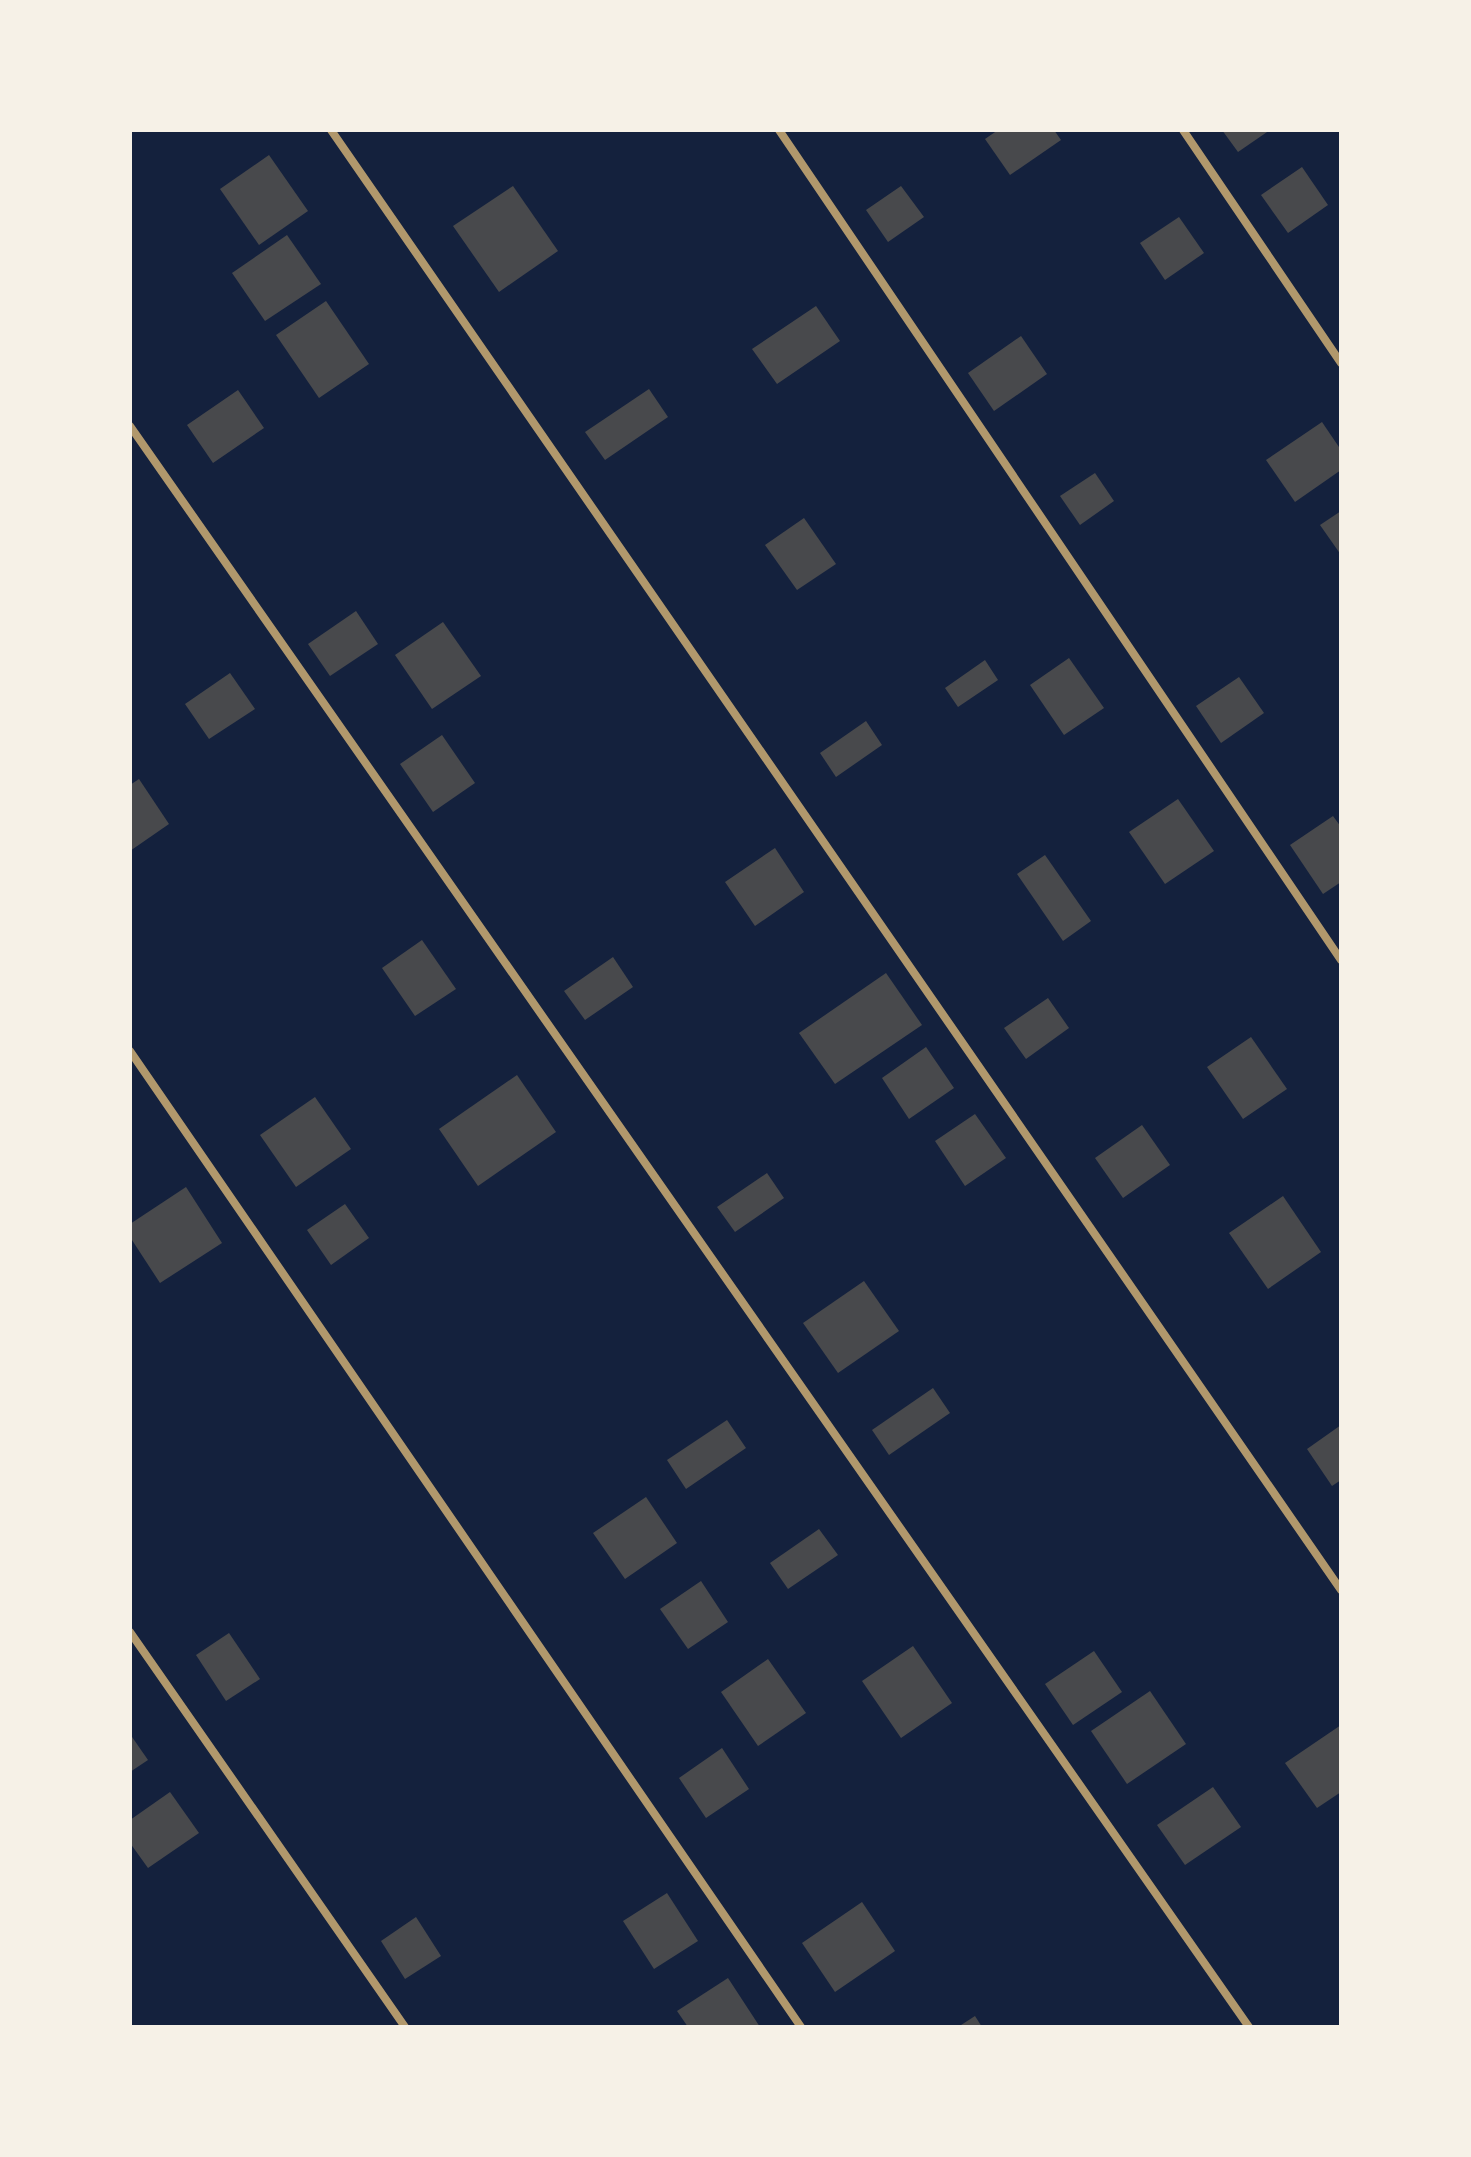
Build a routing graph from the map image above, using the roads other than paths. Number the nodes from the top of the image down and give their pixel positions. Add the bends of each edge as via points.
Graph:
1 (331, 130) edge
2 (779, 130) edge
3 (1183, 130) edge
4 (1341, 363) edge
5 (130, 426) edge
6 (1341, 960) edge
7 (130, 1051) edge
8 (1341, 1590) edge
9 (130, 1632) edge
10 (405, 2027) edge
11 (801, 2027) edge
12 (1249, 2027) edge

1 - 8 street
2 - 6 street
3 - 4 street
5 - 12 street
7 - 11 street
9 - 10 street

